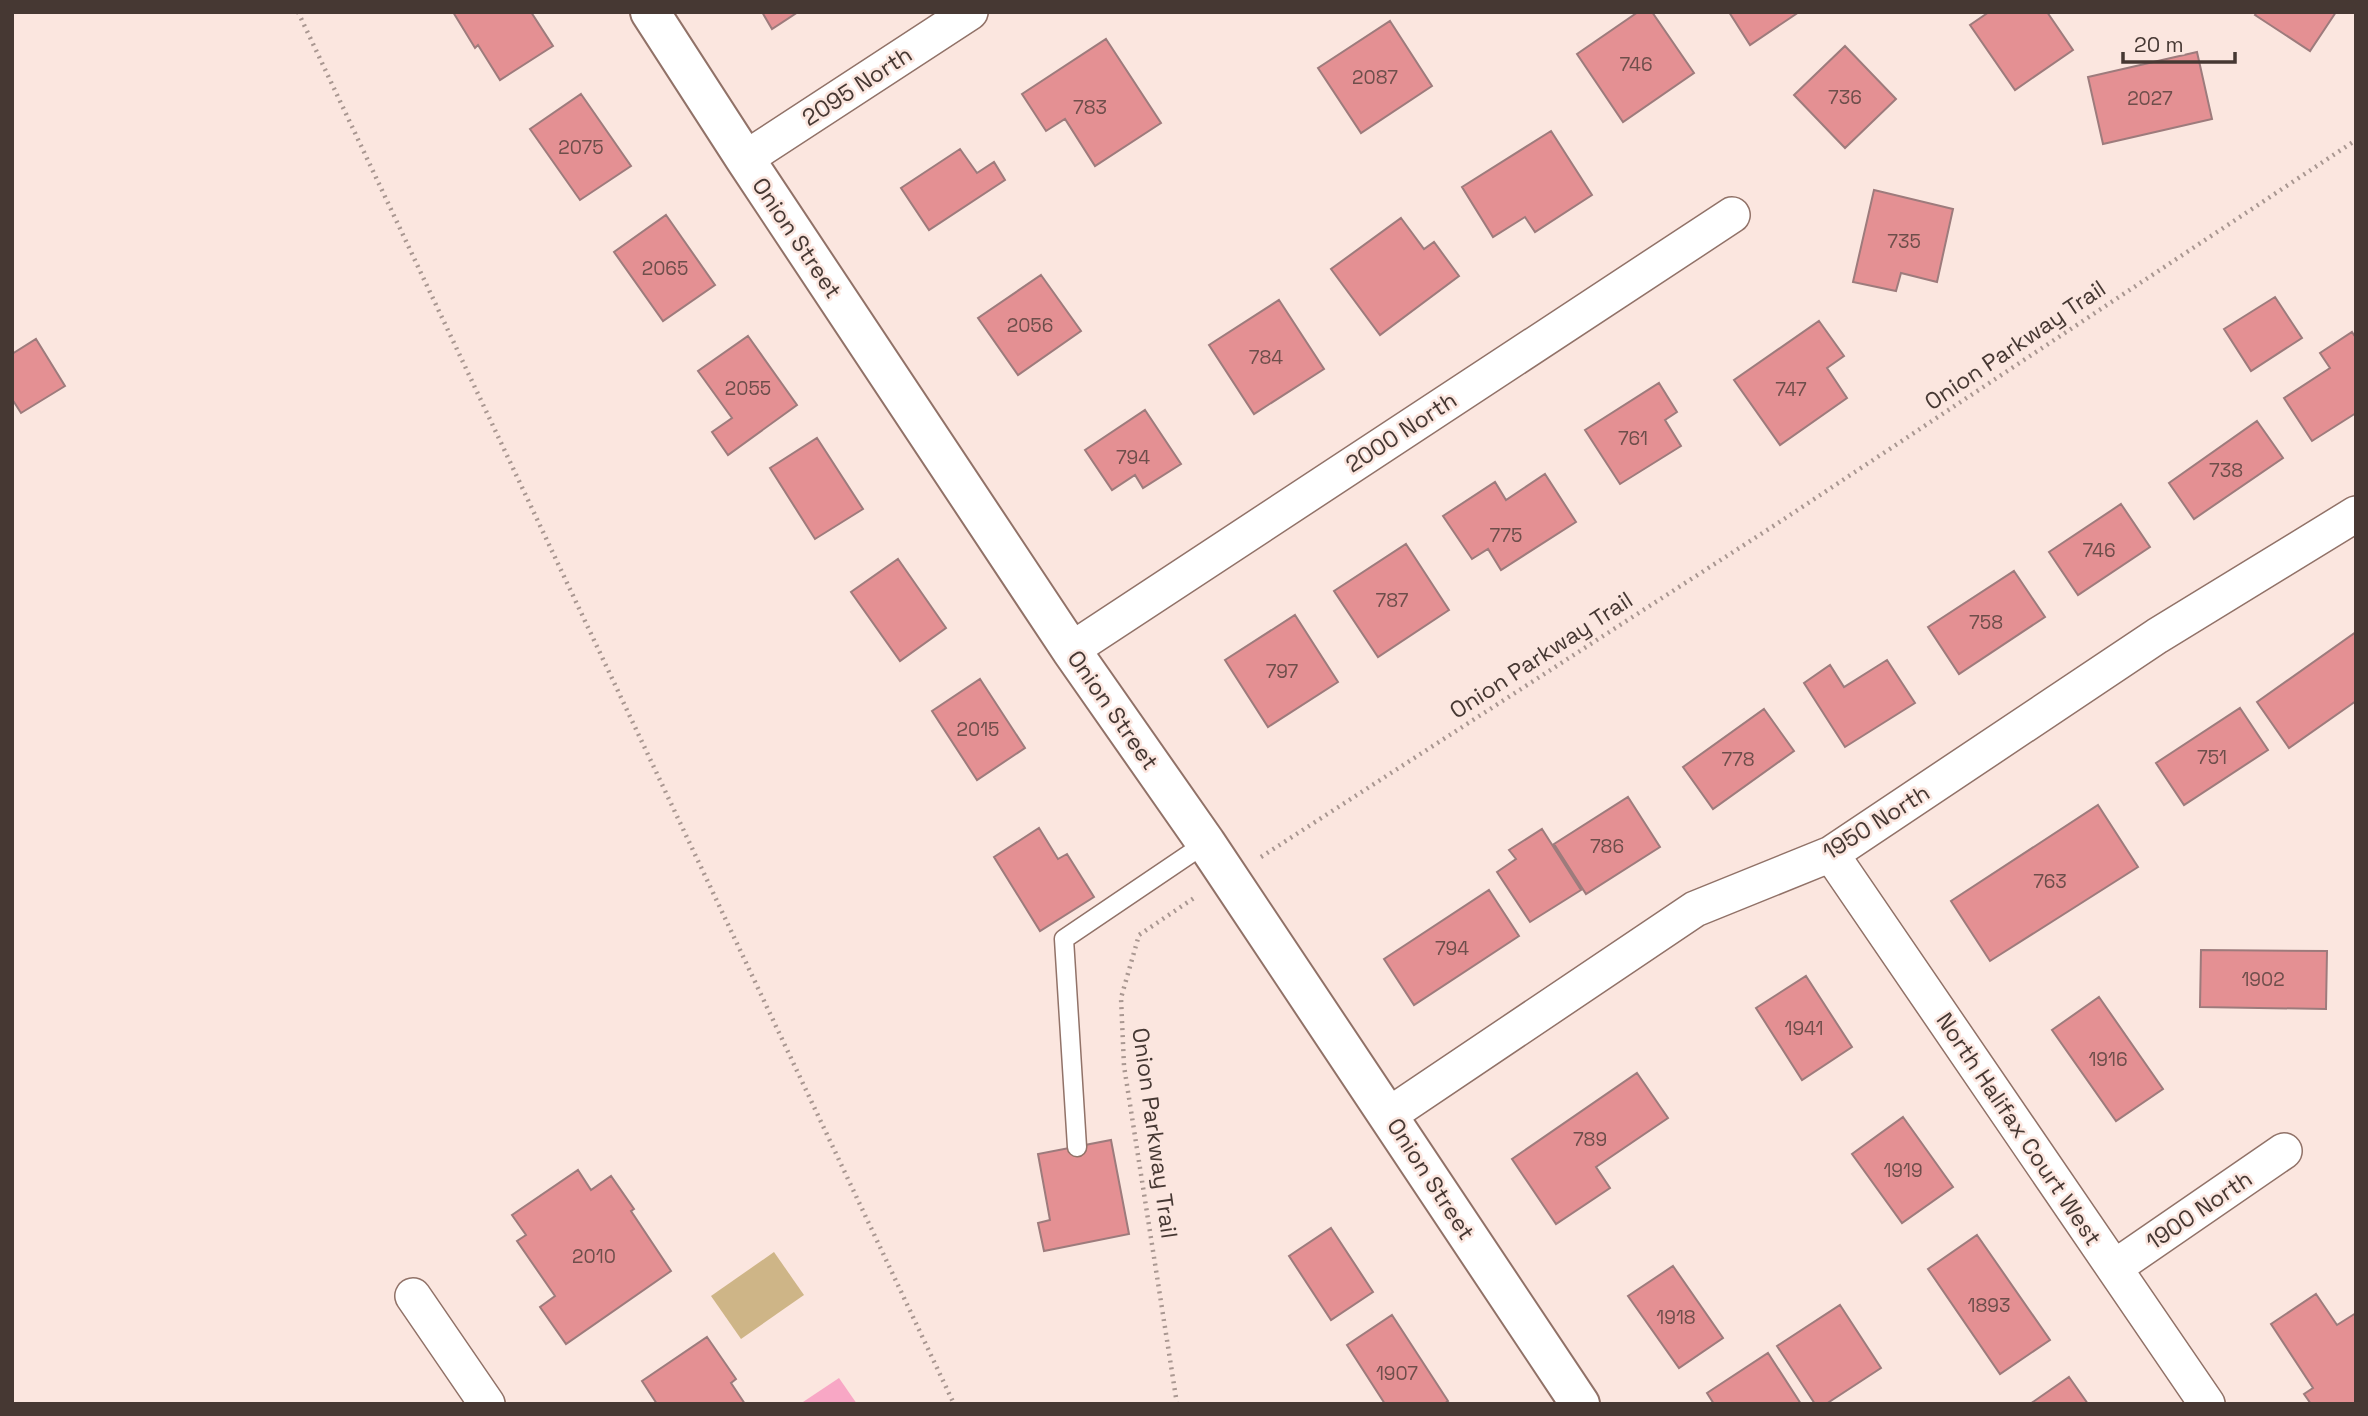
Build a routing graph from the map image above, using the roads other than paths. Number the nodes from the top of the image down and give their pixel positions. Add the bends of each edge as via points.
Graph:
1 (650, 12) edge
2 (970, 12) edge
3 (745, 159) junction
4 (1732, 215) dead end
5 (2356, 514) edge
6 (1070, 650) junction
7 (1206, 843) junction
8 (1831, 854) junction
9 (1389, 1115) junction
10 (1077, 1147) dead end
11 (2284, 1151) dead end
12 (2114, 1268) junction
13 (413, 1296) dead end
14 (488, 1404) edge
15 (1580, 1404) edge
16 (2207, 1404) edge

1 - 3 street, Onion Street
2 - 3 street, 2095 North
3 - 6 street, Onion Street
4 - 6 street, 2000 North
5 - 8 street, 1950 North via 2157,636
6 - 7 street, Onion Street
7 - 9 street, Onion Street
7 - 10 lane via 1064,939
8 - 9 street, 1950 North via 1695,909
8 - 12 street, North Halifax Court West
9 - 15 street, Onion Street
11 - 12 street, 1900 North
12 - 16 street, North Halifax Court West
13 - 14 street

